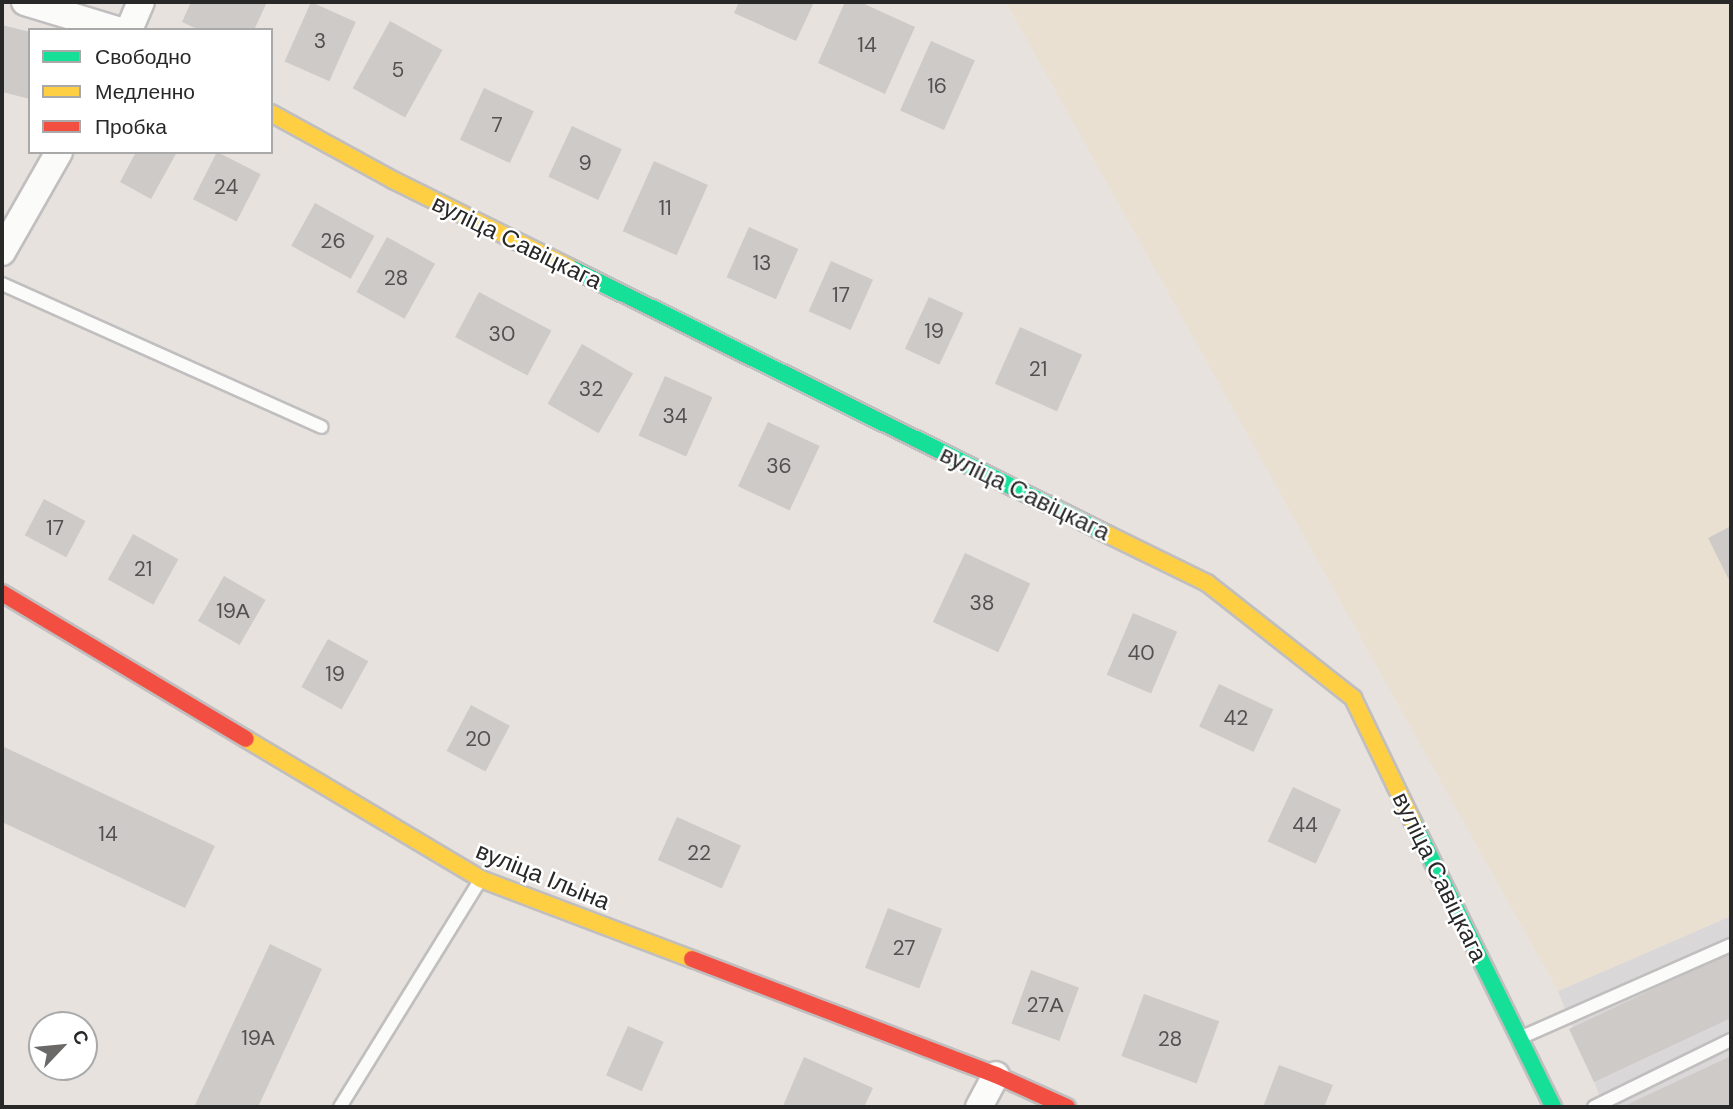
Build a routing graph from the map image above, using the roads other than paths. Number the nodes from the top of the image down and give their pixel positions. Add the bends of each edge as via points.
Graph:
1 (25, 2) edge
2 (141, 2) edge
3 (110, 28) edge
4 (130, 28) edge
5 (273, 114) edge
6 (58, 154) edge
7 (2, 252) edge
8 (2, 284) edge
9 (322, 427) dead end
10 (2, 593) edge
11 (481, 879) junction
12 (1731, 945) edge
13 (1519, 1038) junction
14 (1731, 1041) edge
15 (996, 1075) junction
16 (340, 1107) edge
17 (979, 1107) edge
18 (1067, 1107) edge
19 (1553, 1107) edge
20 (1594, 1107) edge

1 - 3 street
2 - 4 street
5 - 13 street, вуліца Савіцкага via 405,186 1207,583 1353,698
6 - 7 street
8 - 9 lane
10 - 11 street, вуліца Ільіна
11 - 15 street, вуліца Ільіна
11 - 16 lane
12 - 13 lane
13 - 19 street, вуліца Савіцкага
14 - 20 lane
15 - 17 street
15 - 18 street, вуліца Ільіна

